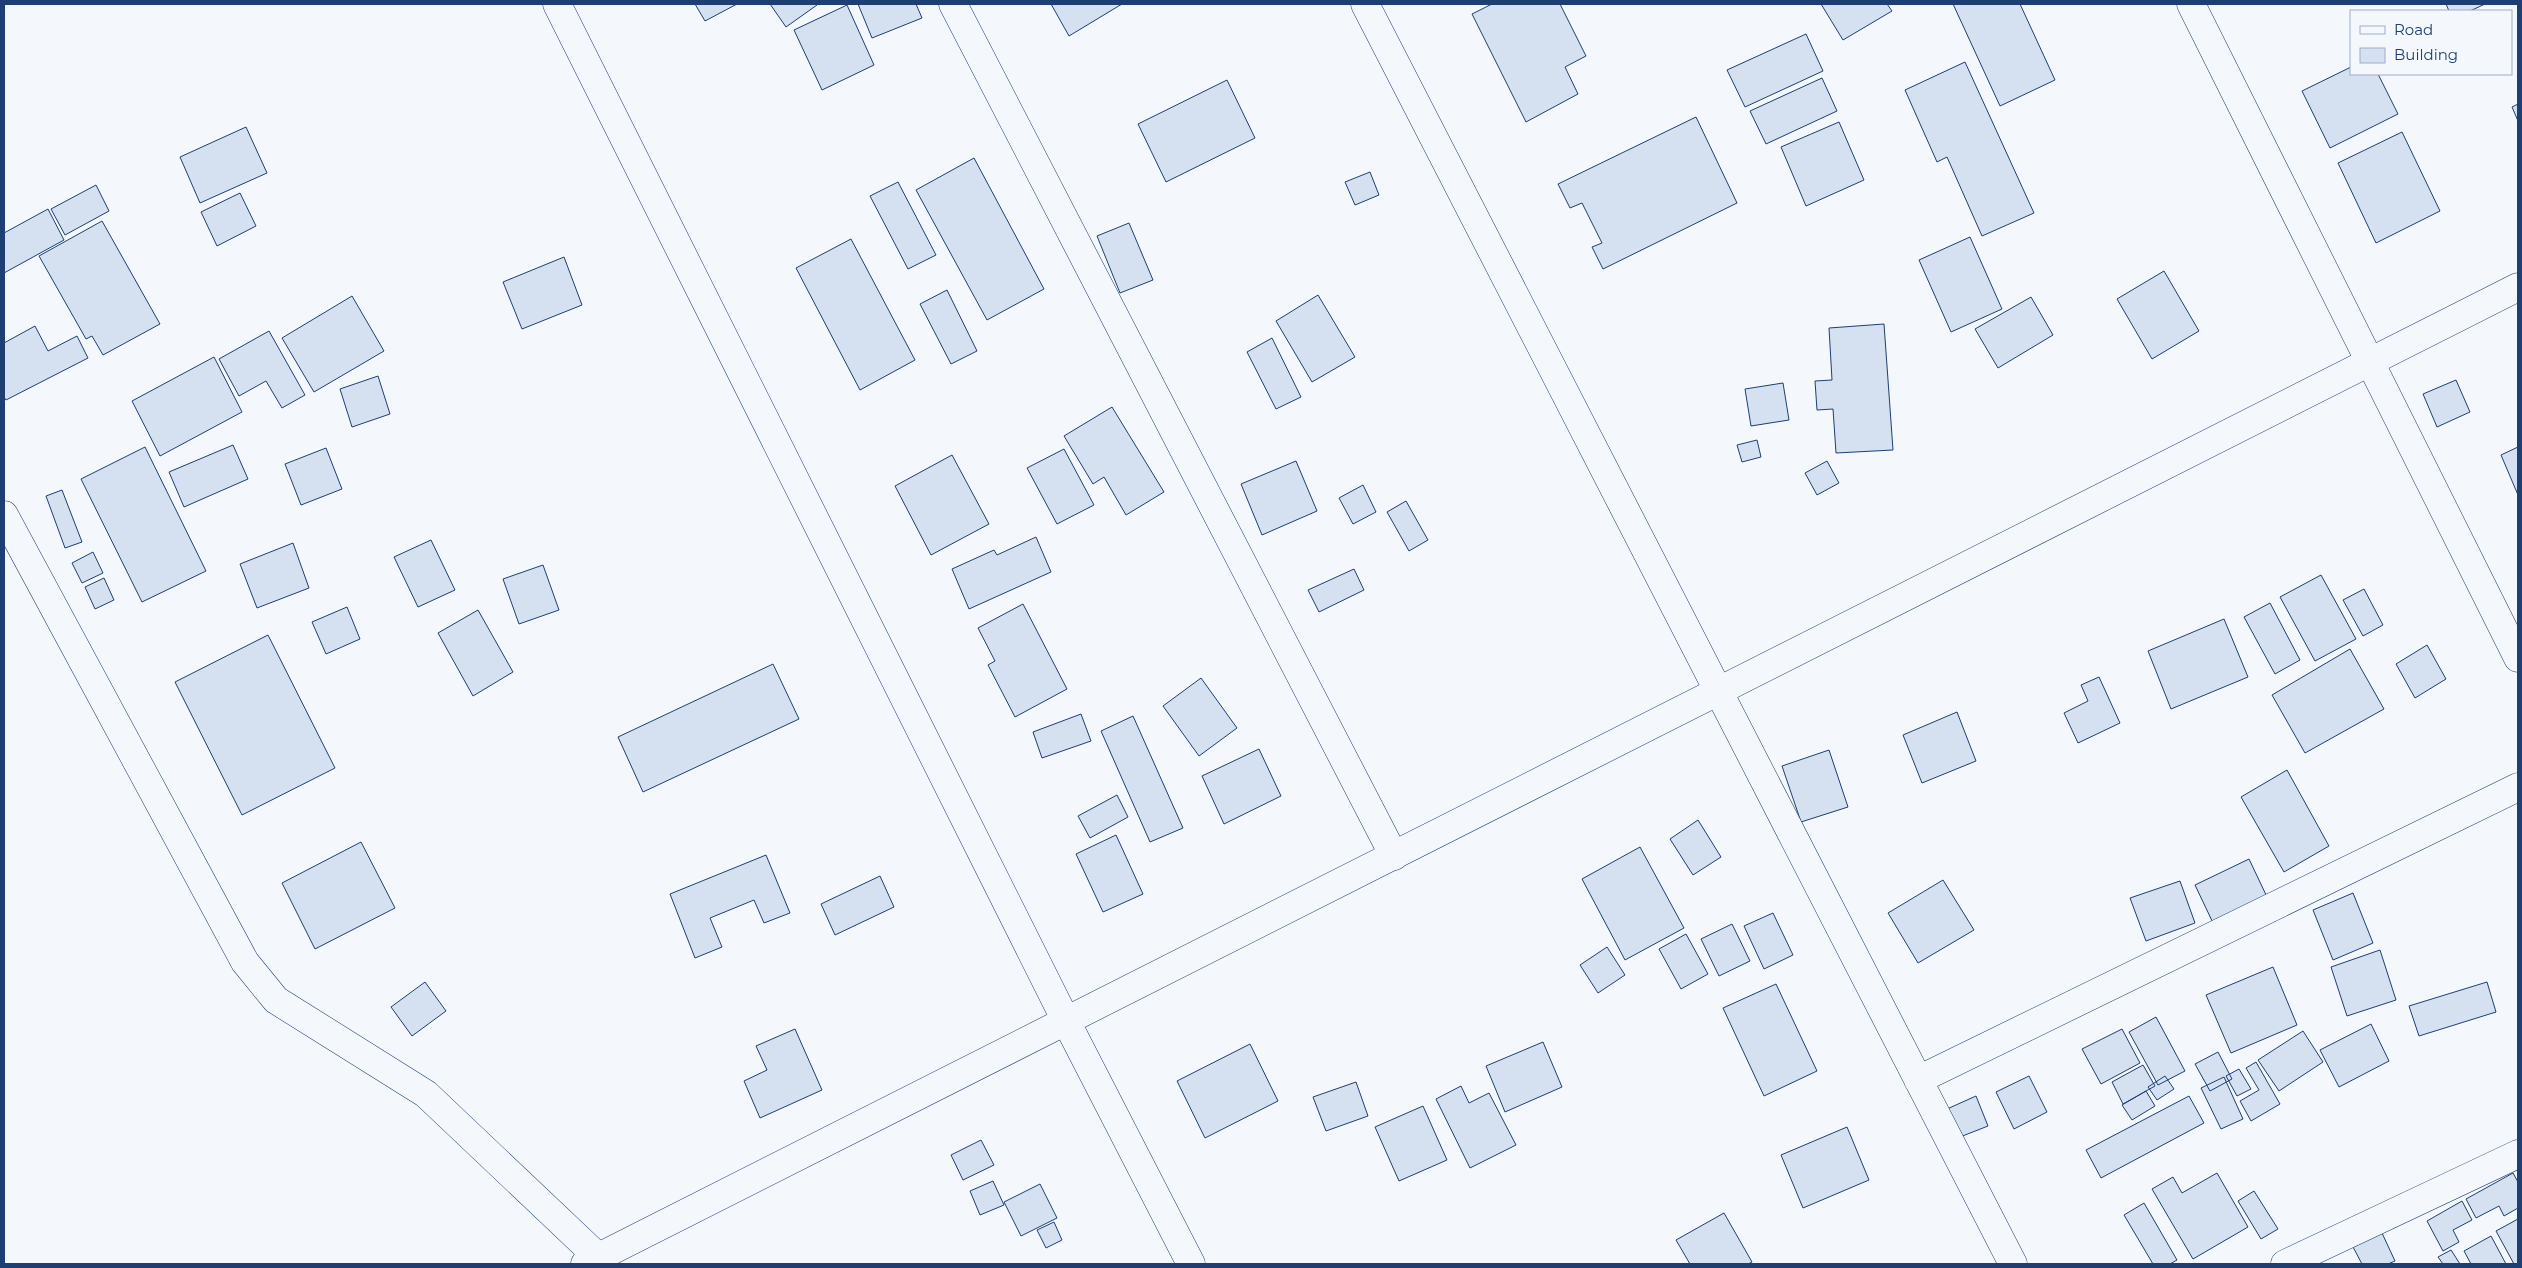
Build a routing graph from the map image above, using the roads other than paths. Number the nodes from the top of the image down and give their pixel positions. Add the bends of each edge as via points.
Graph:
1 (557, 4) edge
2 (953, 4) edge
3 (1366, 4) edge
4 (2191, 4) edge
5 (2518, 287) edge
6 (2370, 362) junction
7 (4, 515) edge
8 (2518, 658) edge
9 (1718, 691) junction
10 (2518, 787) edge
11 (1394, 856) junction
12 (1066, 1021) junction
13 (1918, 1080) junction
14 (2518, 1154) edge
15 (592, 1261) edge
16 (1191, 1264) edge
17 (2013, 1264) edge
18 (2286, 1264) edge

1 - 12 street
2 - 11 street
3 - 9 street
4 - 6 street
5 - 6 street
6 - 8 street
6 - 9 street
7 - 15 street via 245,962 276,1000 426,1094
9 - 11 street
9 - 13 street
10 - 13 street
11 - 12 street
12 - 15 street
12 - 16 street
13 - 17 street
14 - 18 street

